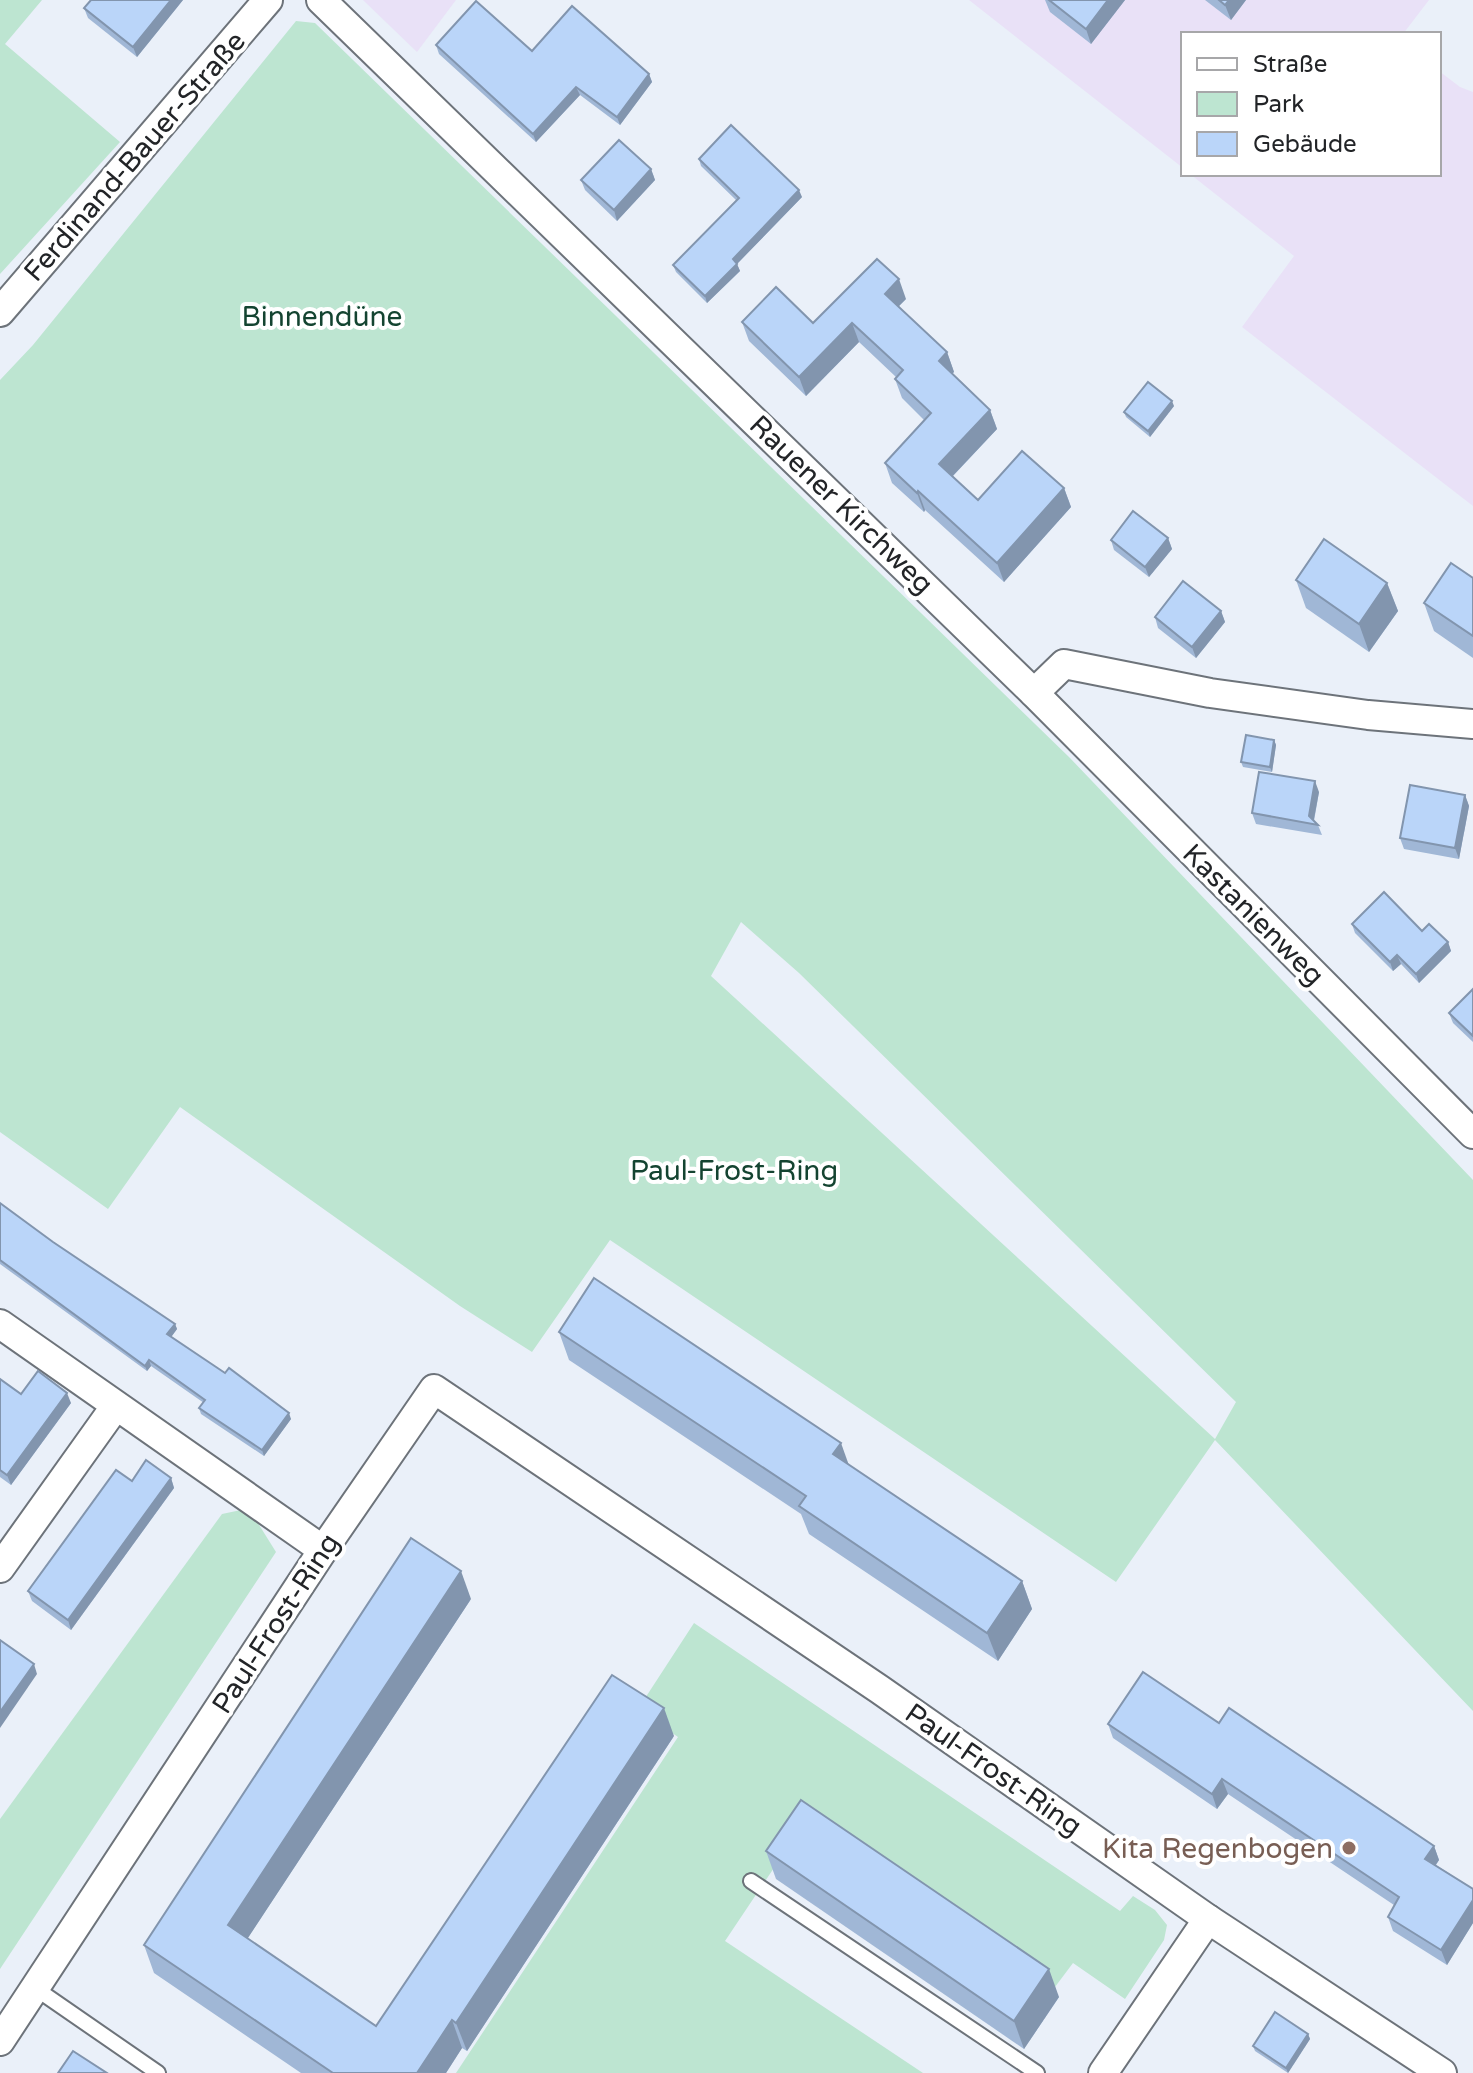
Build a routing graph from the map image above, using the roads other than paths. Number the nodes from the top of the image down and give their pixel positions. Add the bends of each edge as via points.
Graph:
1 (268, 0) edge
2 (321, 0) edge
3 (0, 312) edge
4 (1034, 693) junction
5 (1473, 724) edge
6 (1473, 1134) edge
7 (0, 1324) edge
8 (115, 1407) junction
9 (323, 1550) junction
10 (0, 1568) edge
11 (751, 1881) dead end
12 (1208, 1919) junction
13 (35, 1988) junction
14 (0, 2041) edge
15 (158, 2073) edge
16 (1037, 2073) edge
17 (1103, 2073) edge
18 (1442, 2073) edge

1 - 3 street, Ferdinand-Bauer-Straße
2 - 4 street, Rauener Kirchweg
4 - 5 street via 1064,664 1210,693
4 - 6 street, Kastanienweg
7 - 8 street
8 - 9 street
8 - 10 street
9 - 12 street, Paul-Frost-Ring via 434,1389
9 - 13 street, Paul-Frost-Ring
11 - 16 lane
12 - 17 street
12 - 18 street, Paul-Frost-Ring
13 - 14 street, Paul-Frost-Ring
13 - 15 lane

